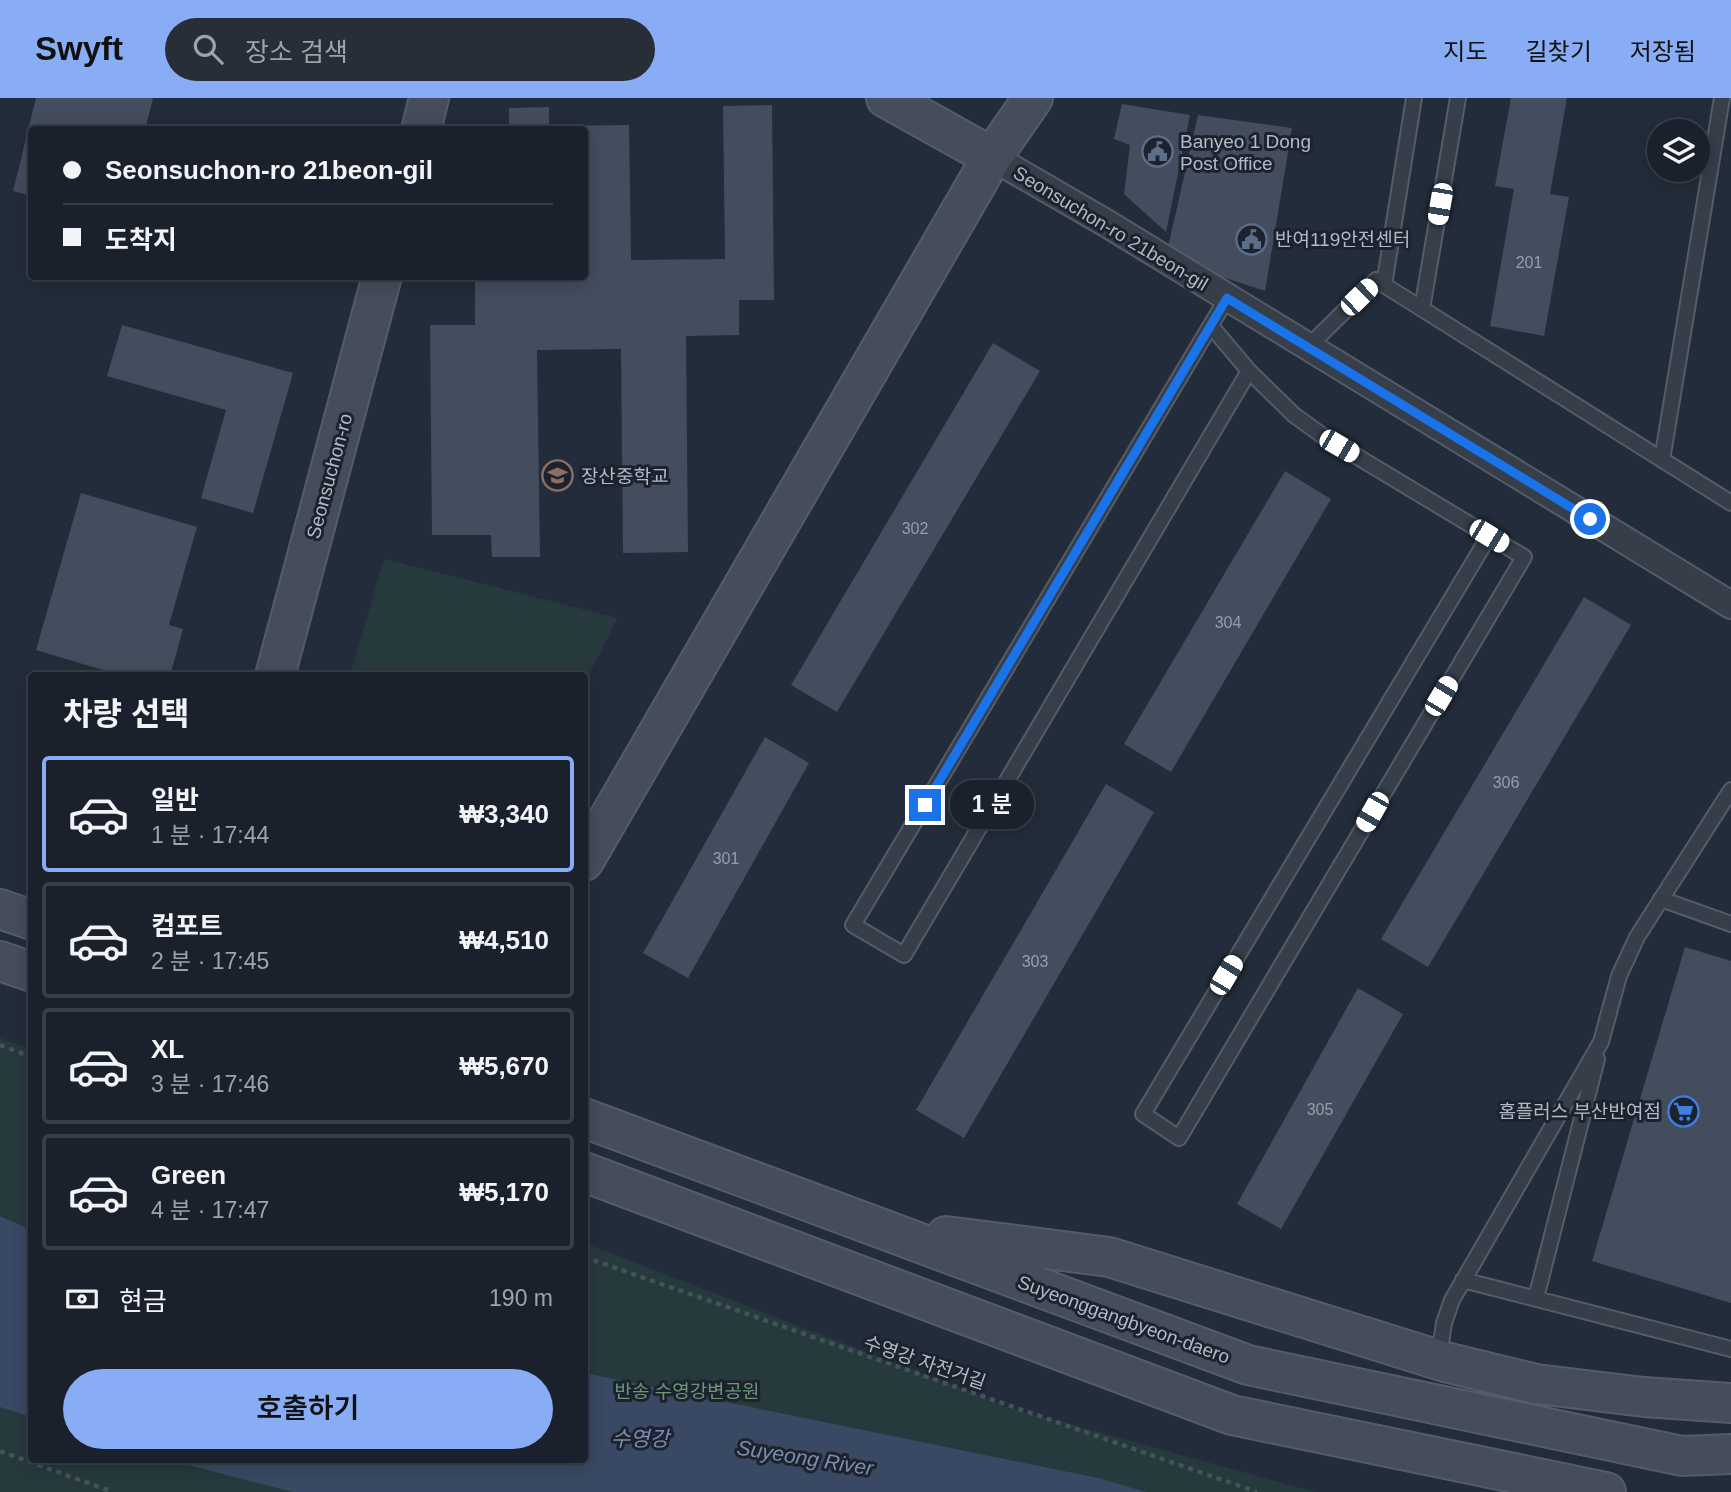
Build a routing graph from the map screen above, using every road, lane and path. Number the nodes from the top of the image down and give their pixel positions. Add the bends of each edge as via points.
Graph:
1 (429, 98) edge
2 (886, 98) edge
3 (1033, 98) edge
4 (1414, 98) edge
5 (1458, 98) edge
6 (1721, 98) edge
7 (422, 126) edge
8 (992, 157) junction
9 (381, 280) edge
10 (1384, 285) junction
11 (1227, 298) junction
12 (1422, 309) junction
13 (1211, 326) junction
14 (1308, 346) junction
15 (1249, 371) junction
16 (1662, 460) junction
17 (1731, 503) edge
18 (1489, 536) junction
19 (1731, 605) edge
20 (276, 672) edge
21 (1731, 790) edge
22 (588, 854) edge
23 (1661, 899) junction
24 (0, 909) edge
25 (28, 919) edge
26 (1731, 925) edge
27 (0, 961) edge
28 (28, 971) edge
29 (1601, 1042) junction
30 (0, 1045) edge
31 (28, 1055) edge
32 (588, 1119) edge
33 (588, 1173) edge
34 (882, 1228) junction
35 (588, 1258) edge
36 (1463, 1280) junction
37 (1536, 1298) junction
38 (1731, 1349) edge
39 (1438, 1360) junction
40 (1731, 1403) edge
41 (0, 1451) edge
42 (1731, 1454) edge
43 (28, 1461) edge
44 (33, 1463) edge
45 (113, 1492) edge
46 (1256, 1492) edge
47 (1606, 1492) edge

1 - 7 main road
2 - 8 main road
3 - 8 main road
4 - 10 lane
5 - 12 lane
6 - 16 lane
8 - 11 street, Seonsuchon-ro 21beon-gil
8 - 22 main road
9 - 20 main road, Seonsuchon-ro
10 - 12 lane
10 - 14 lane via 1377,280
11 - 13 lane
11 - 14 street, Seonsuchon-ro 21beon-gil
12 - 16 lane
13 - 15 lane
13 - 15 lane via 853,925 904,955
14 - 19 street, Seonsuchon-ro 21beon-gil
15 - 18 lane via 1323,436
16 - 17 lane
18 - 18 lane via 1524,557 1179,1138 1143,1114
21 - 23 lane
23 - 26 lane
23 - 29 lane via 1628,953
24 - 25 main road
27 - 28 main road
29 - 36 lane
29 - 37 lane
30 - 31 path
32 - 34 main road, Suyeonggangbyeon-daero
33 - 47 main road via 1233,1415
34 - 39 main road via 1109,1257
34 - 42 main road, Suyeonggangbyeon-daero via 1248,1365 1682,1456
35 - 46 path, 수영강 자전거길
36 - 37 lane
36 - 39 lane via 1444,1323
37 - 38 lane
39 - 40 main road via 1536,1384
41 - 43 path
44 - 45 path

